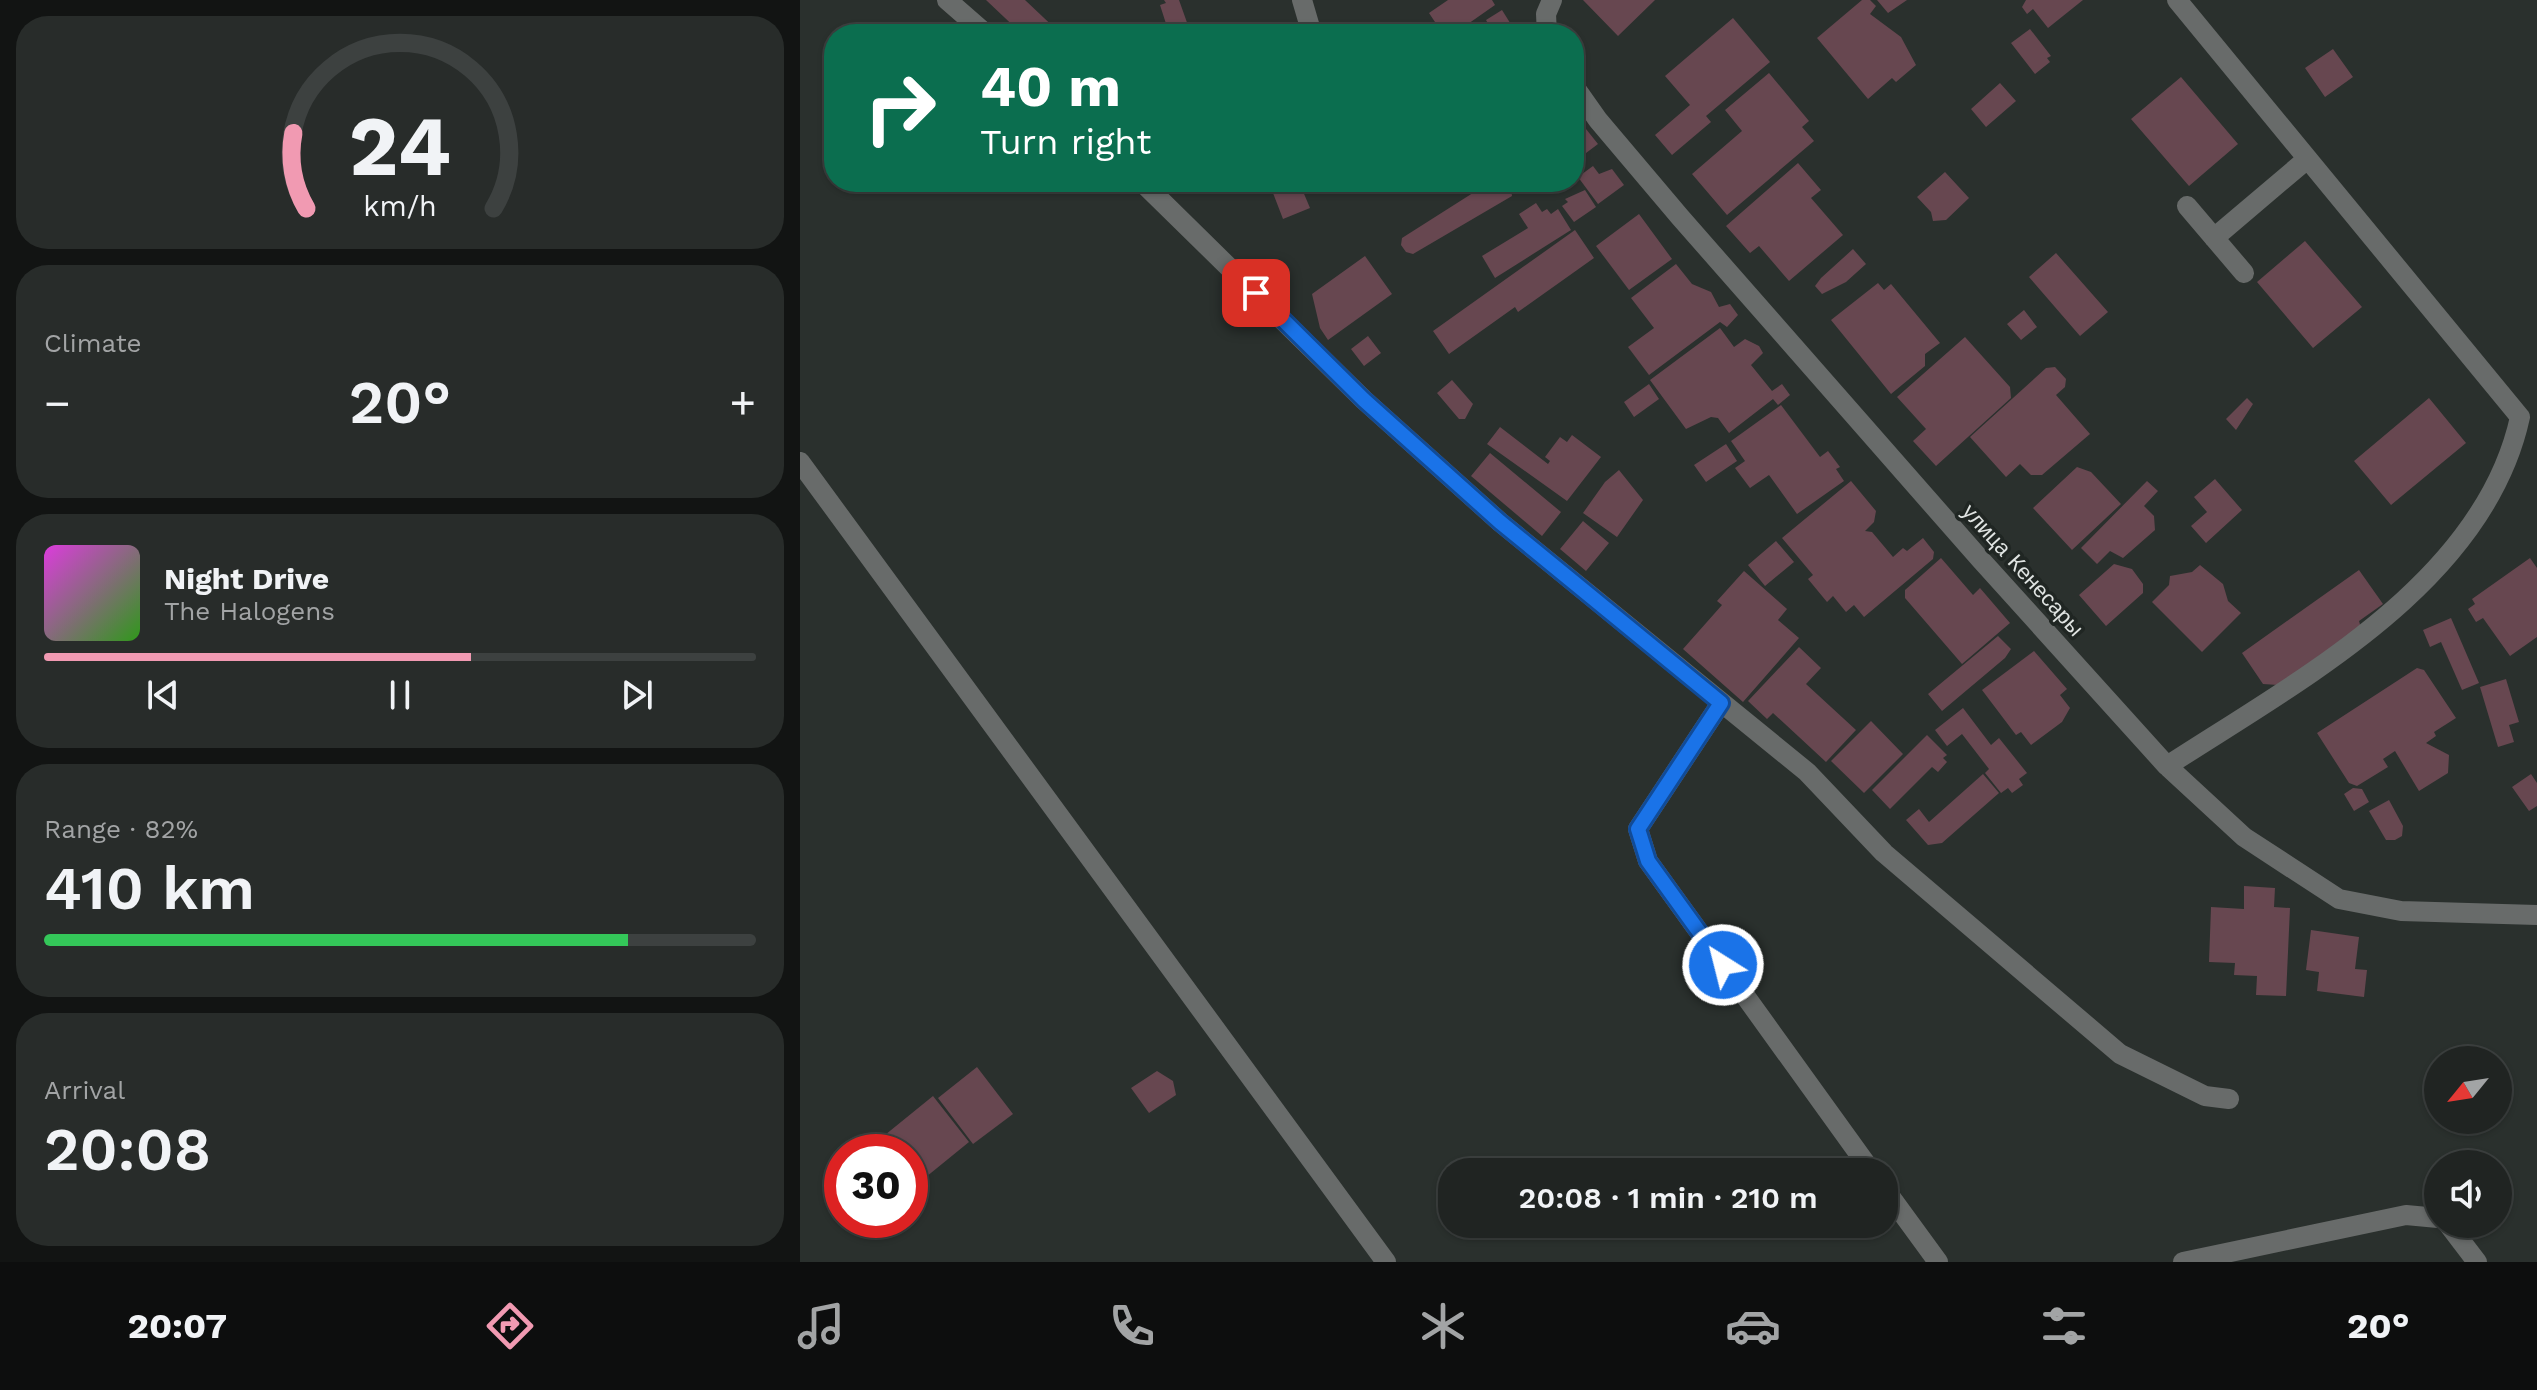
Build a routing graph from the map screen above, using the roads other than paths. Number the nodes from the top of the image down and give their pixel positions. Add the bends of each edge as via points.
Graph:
1 (947, 0) edge
2 (1302, 0) edge
3 (1552, 0) edge
4 (2177, 0) edge
5 (975, 24) edge
6 (1309, 24) edge
7 (1546, 24) edge
8 (1584, 100) edge
9 (2306, 160) junction
10 (1152, 192) edge
11 (2187, 206) dead end
12 (2214, 238) junction
13 (2244, 273) dead end
14 (2529, 414) edge
15 (800, 462) edge
16 (1721, 703) junction
17 (2167, 766) junction
18 (2537, 915) edge
19 (2229, 1099) dead end
20 (1862, 1158) edge
21 (1898, 1207) edge
22 (2424, 1217) edge
23 (2459, 1238) edge
24 (1386, 1262) edge
25 (1938, 1262) edge
26 (2183, 1262) edge
27 (2477, 1262) edge

1 - 5 street
2 - 6 street
3 - 7 street
4 - 9 street
8 - 17 street, улица Кенесары via 1680,217
9 - 12 street
9 - 14 street
10 - 16 street via 1398,431
11 - 12 street
12 - 13 street
14 - 17 street via 2464,540 2391,614
15 - 24 street
16 - 19 street via 1807,772 1884,853 2120,1054 2205,1096
16 - 20 street via 1638,829 1648,861
17 - 18 street, улица Кенесары via 2244,837 2339,899 2401,911
21 - 25 street
22 - 26 street via 2406,1215
23 - 27 street

